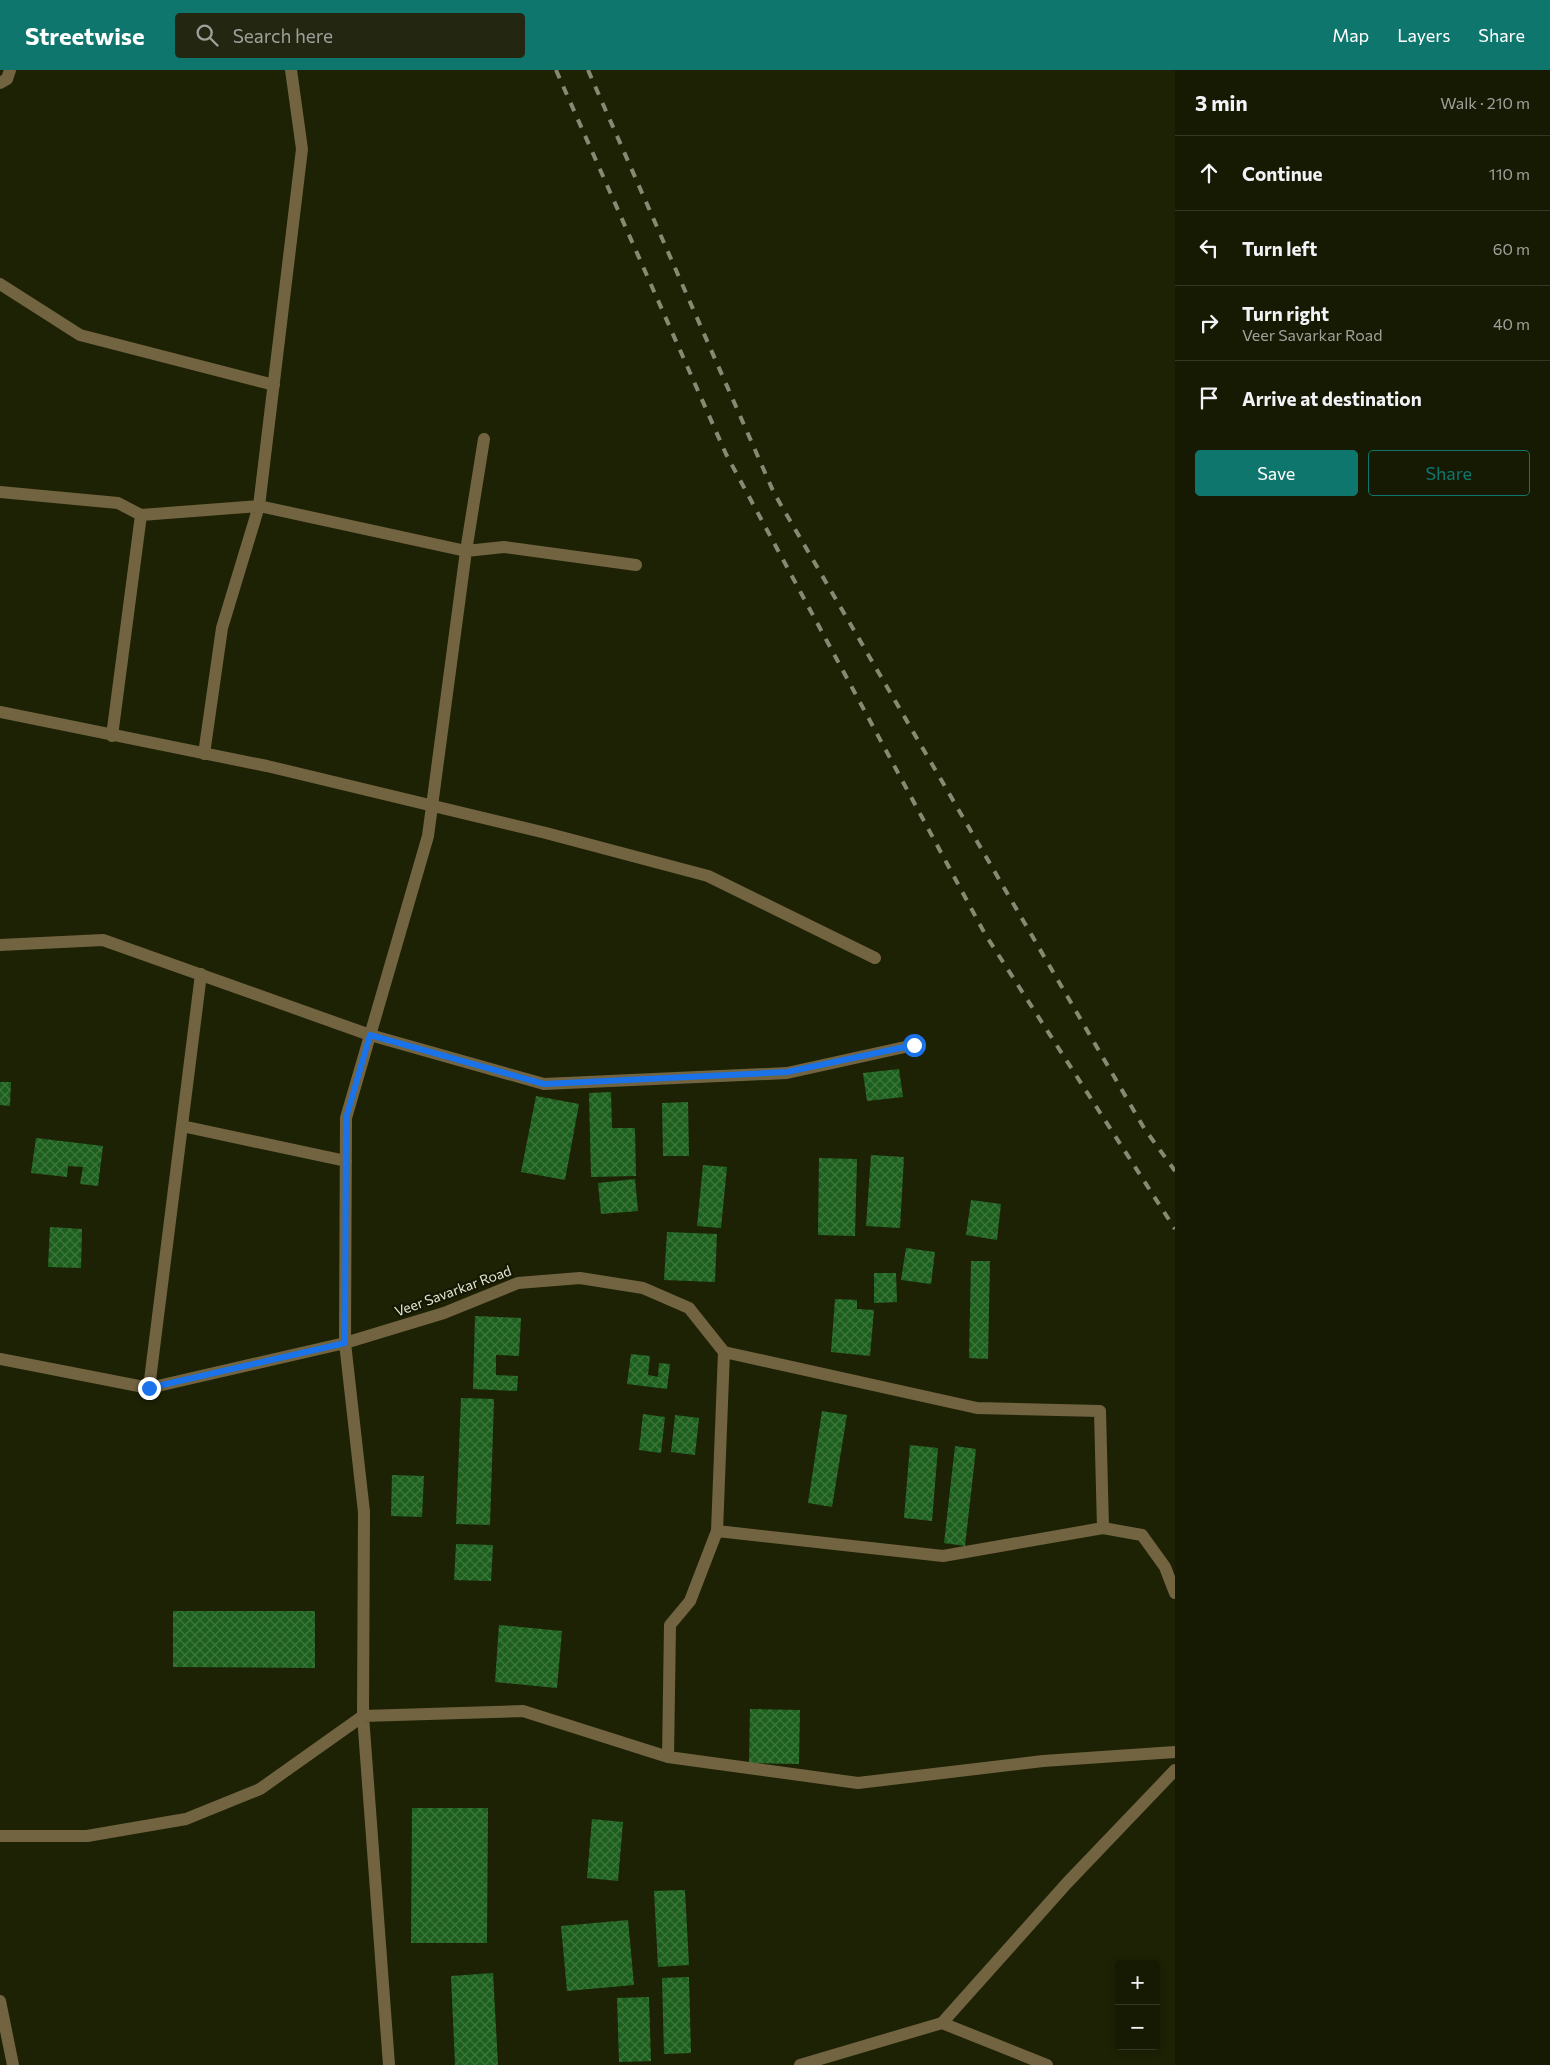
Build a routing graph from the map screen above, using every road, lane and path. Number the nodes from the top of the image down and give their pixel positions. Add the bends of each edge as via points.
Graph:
1 (10, 70) edge
2 (291, 70) edge
3 (0, 83) edge
4 (0, 284) edge
5 (274, 385) junction
6 (484, 439) dead end
7 (0, 492) edge
8 (259, 506) junction
9 (141, 515) junction
10 (466, 551) junction
11 (636, 565) dead end
12 (0, 712) edge
13 (112, 736) junction
14 (204, 754) junction
15 (432, 806) junction
16 (0, 945) edge
17 (876, 958) dead end
18 (201, 974) junction
19 (370, 1035) junction
20 (914, 1045) dead end
21 (182, 1126) junction
22 (346, 1161) junction
23 (345, 1343) junction
24 (724, 1352) junction
25 (0, 1359) edge
26 (149, 1388) junction
27 (1104, 1528) junction
28 (717, 1532) junction
29 (1175, 1593) edge
30 (363, 1716) junction
31 (1175, 1752) edge
32 (668, 1757) junction
33 (1175, 1770) edge
34 (0, 1836) edge
35 (0, 2001) edge
36 (942, 2023) junction
37 (13, 2065) edge
38 (389, 2065) edge
39 (800, 2065) edge
40 (1047, 2065) edge

1 - 3 street via 7,79
2 - 5 street via 302,149
4 - 5 street via 80,335
5 - 8 street
6 - 10 street
7 - 9 street via 118,503
8 - 9 street
8 - 10 street
8 - 14 street via 222,628
9 - 13 street
10 - 11 street via 504,547
10 - 15 street
12 - 13 street
13 - 14 street
14 - 15 street
15 - 17 street via 708,876
15 - 19 street via 428,836
16 - 18 street via 103,940
18 - 19 street
18 - 21 street
19 - 20 street via 544,1084 787,1072
19 - 22 street via 346,1118
21 - 22 street
21 - 26 street
22 - 23 street
23 - 24 street, Veer Savarkar Road via 444,1313 518,1282 580,1278 643,1288 689,1308
23 - 26 street, Veer Savarkar Road
23 - 30 street via 364,1512
24 - 27 street via 977,1408 1100,1411
24 - 28 street
25 - 26 street, Veer Savarkar Road
27 - 28 street via 943,1556
27 - 29 street via 1142,1535 1165,1567
28 - 32 street via 690,1601 670,1625
30 - 32 street via 523,1711
30 - 34 street via 260,1789 186,1819 87,1836
30 - 38 street
31 - 32 street via 1043,1761 858,1783
33 - 36 street via 1067,1883
35 - 37 street
36 - 39 street
36 - 40 street

